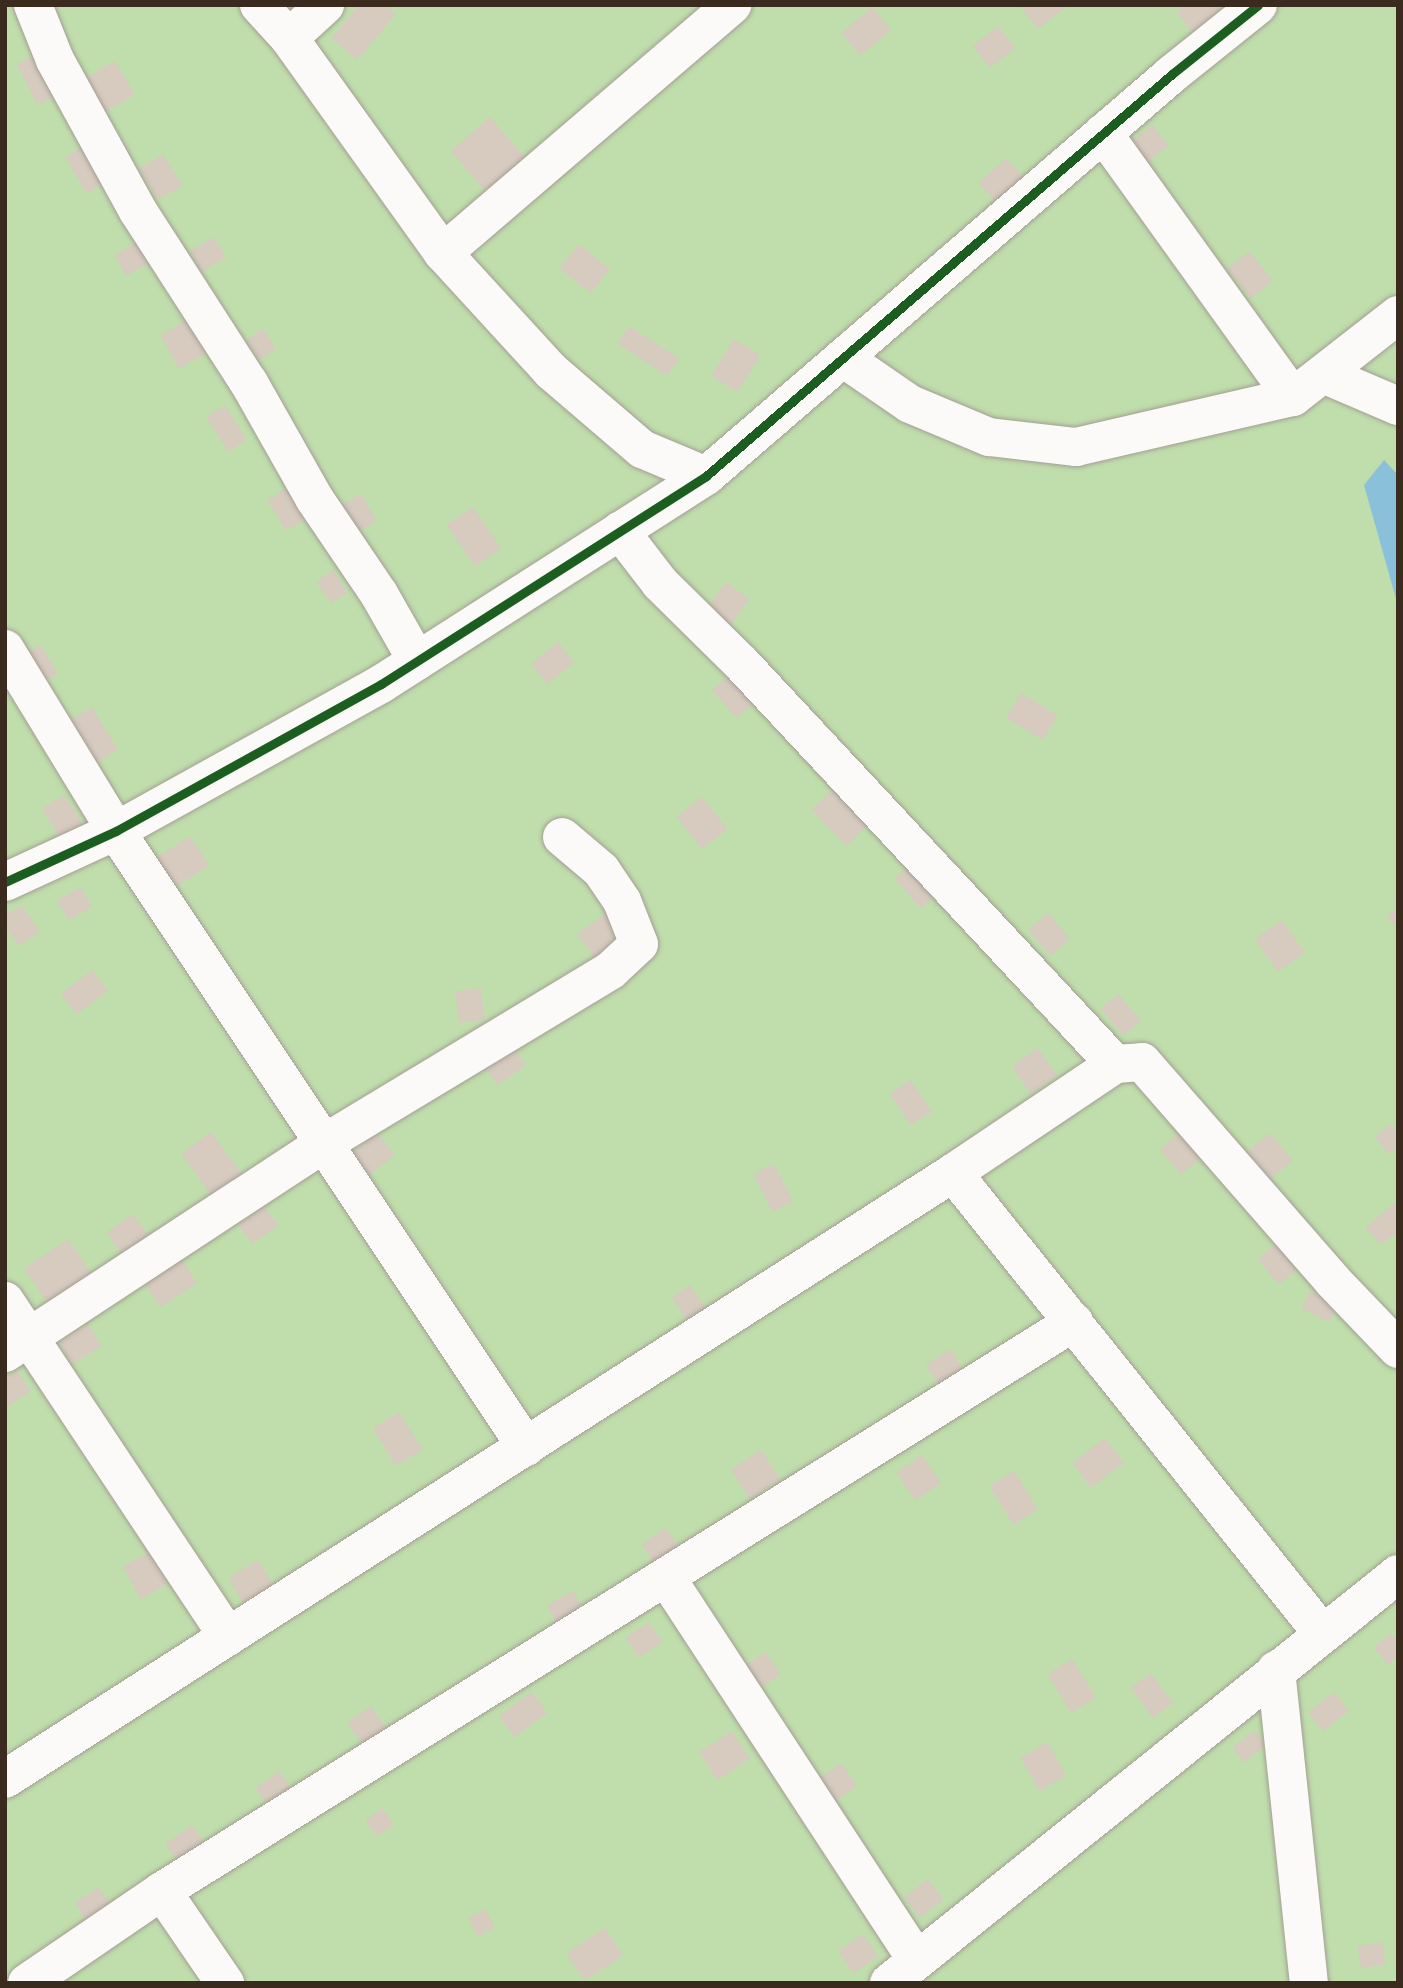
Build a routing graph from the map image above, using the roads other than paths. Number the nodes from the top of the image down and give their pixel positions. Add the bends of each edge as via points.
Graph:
1 (33, 5) edge
2 (260, 5) edge
3 (326, 5) edge
4 (732, 5) edge
5 (1258, 5) edge
6 (289, 38) junction
7 (1103, 133) junction
8 (443, 253) junction
9 (1398, 315) edge
10 (843, 358) junction
11 (1323, 374) junction
12 (1293, 397) junction
13 (1398, 406) edge
14 (706, 476) junction
15 (620, 531) junction
16 (5, 649) edge
17 (417, 661) junction
18 (116, 831) junction
19 (562, 836) dead end
20 (5, 882) edge
21 (1115, 1064) junction
22 (323, 1144) junction
23 (953, 1173) junction
24 (5, 1301) edge
25 (1073, 1322) junction
26 (17, 1345) edge
27 (1398, 1349) edge
28 (526, 1447) junction
29 (1398, 1574) edge
30 (666, 1577) junction
31 (1322, 1633) junction
32 (228, 1637) junction
33 (1276, 1670) junction
34 (5, 1779) edge
35 (162, 1891) junction
36 (903, 1971) edge
37 (27, 1983) edge
38 (225, 1983) edge
39 (1309, 1983) edge

1 - 17 street via 55,60 138,211 249,383 314,498 379,594
2 - 6 street
3 - 6 street
4 - 8 street
5 - 7 street
6 - 8 street
7 - 10 street
7 - 12 street
8 - 14 street via 551,371 642,449
9 - 11 street
10 - 12 street via 910,404 989,438 1076,447
10 - 14 street
11 - 12 street
11 - 13 street
14 - 15 street
15 - 17 street
15 - 21 street via 660,583 742,664
16 - 18 street
17 - 18 street
18 - 20 street
18 - 22 street
19 - 22 street via 601,870 622,901 639,944 611,970
21 - 23 street
21 - 27 street via 1142,1062
22 - 26 street
22 - 28 street
23 - 25 street
23 - 28 street
24 - 26 street
25 - 30 street
25 - 31 street
26 - 32 street
28 - 32 street
29 - 31 street
30 - 35 street
30 - 36 street
31 - 33 street
32 - 34 street
33 - 36 street
33 - 39 street
35 - 37 street
35 - 38 street

